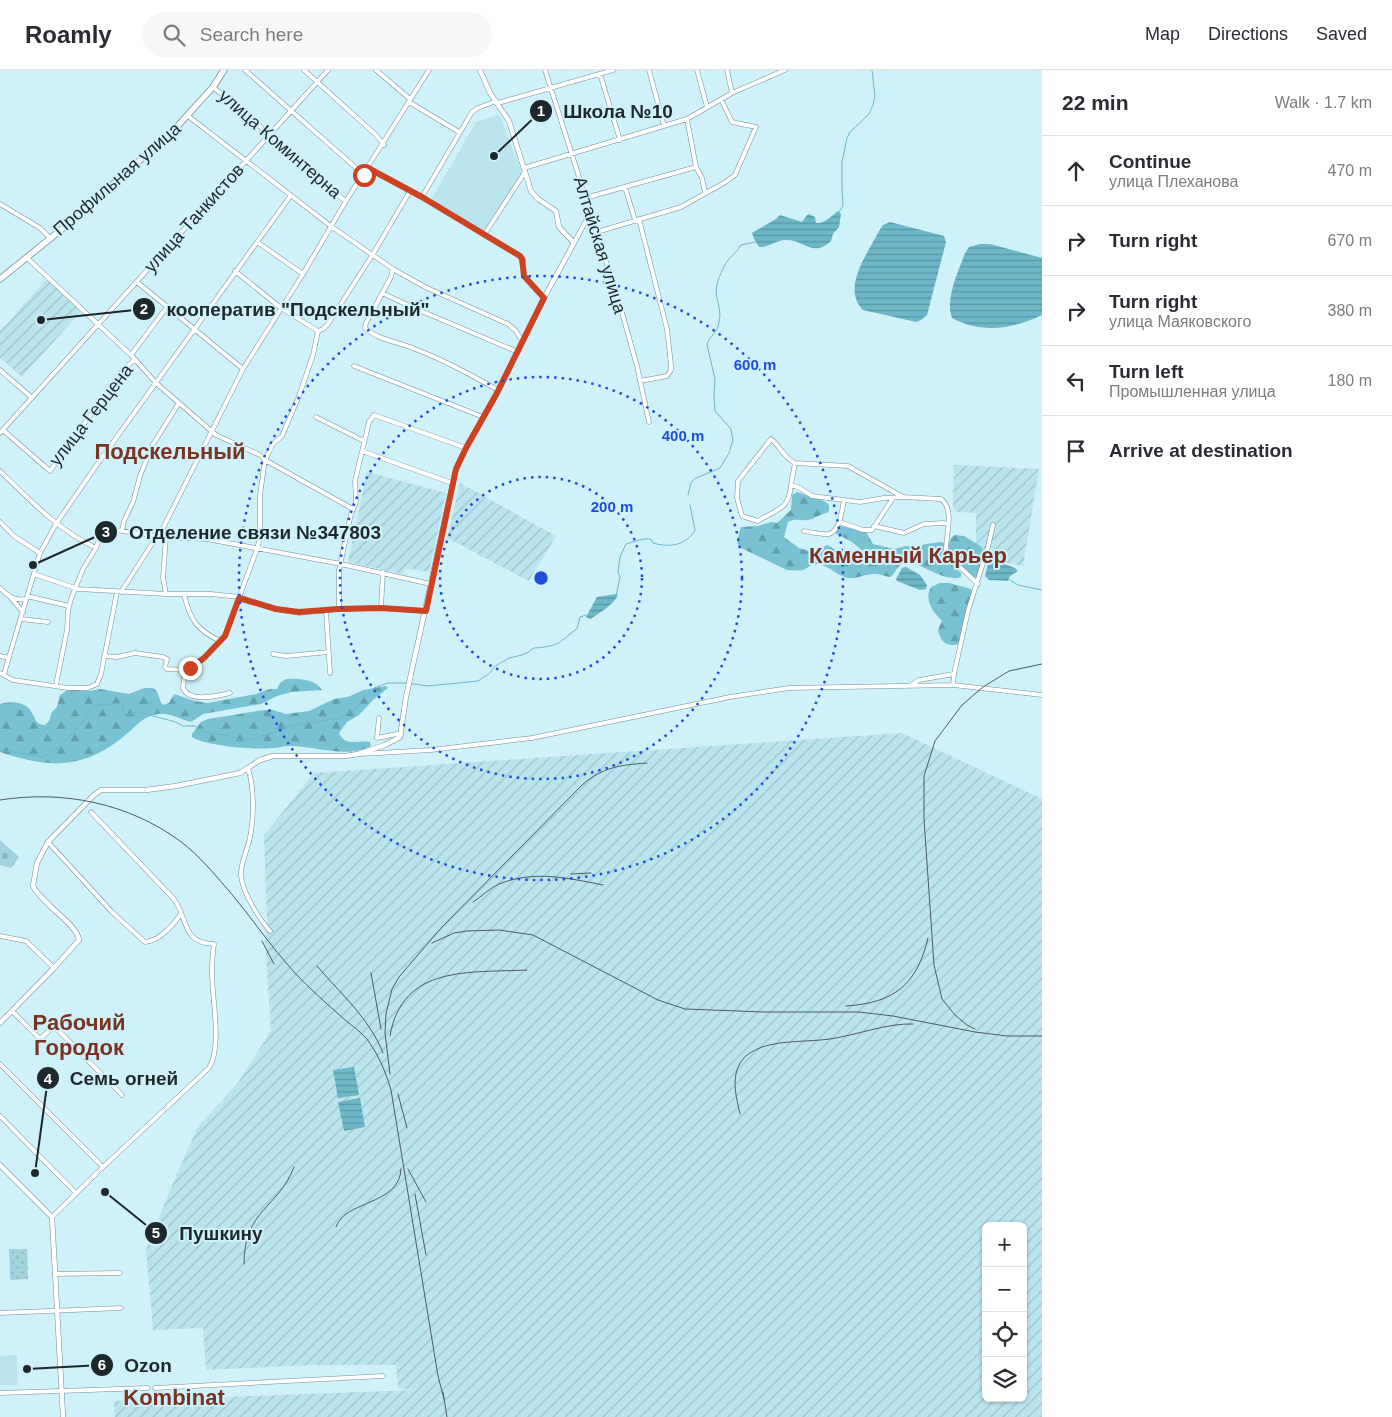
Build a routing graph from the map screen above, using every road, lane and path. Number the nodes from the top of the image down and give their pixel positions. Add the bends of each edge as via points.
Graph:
1 (224, 70) edge
2 (245, 70) edge
3 (304, 70) edge
4 (328, 70) edge
5 (376, 70) edge
6 (429, 70) edge
7 (480, 70) edge
8 (545, 70) edge
9 (592, 70) edge
10 (613, 70) edge
11 (649, 70) edge
12 (697, 70) edge
13 (727, 70) edge
14 (785, 70) edge
15 (600, 74) junction
16 (593, 75) junction
17 (317, 82) junction
18 (213, 87) junction
19 (552, 87) junction
20 (732, 93) junction
21 (721, 98) junction
22 (409, 100) junction
23 (497, 102) junction
24 (707, 107) junction
25 (292, 110) junction
26 (188, 116) junction
27 (687, 119) junction
28 (664, 126) junction
29 (459, 132) junction
30 (269, 134) junction
31 (620, 140) junction
32 (384, 144) junction
33 (572, 153) junction
34 (246, 160) junction
35 (696, 167) junction
36 (368, 168) junction
37 (525, 170) junction
38 (364, 175) junction
39 (625, 187) junction
40 (410, 191) junction
41 (705, 193) junction
42 (291, 195) junction
43 (422, 197) junction
44 (585, 198) junction
45 (346, 201) junction
46 (0, 204) edge
47 (590, 213) junction
48 (637, 220) junction
49 (332, 227) junction
50 (597, 232) junction
51 (484, 235) junction
52 (50, 238) junction
53 (257, 242) junction
54 (574, 243) junction
55 (373, 254) junction
56 (26, 258) junction
57 (393, 269) junction
58 (235, 271) junction
59 (303, 274) junction
60 (0, 279) edge
61 (137, 282) junction
62 (382, 293) junction
63 (544, 298) junction
64 (167, 307) junction
65 (281, 308) junction
66 (98, 324) junction
67 (194, 329) junction
68 (318, 330) junction
69 (522, 341) junction
70 (518, 352) junction
71 (130, 355) junction
72 (134, 360) junction
73 (354, 366) dead end
74 (243, 369) junction
75 (0, 370) edge
76 (640, 381) junction
77 (156, 384) junction
78 (498, 390) junction
79 (31, 397) junction
80 (180, 403) junction
81 (316, 417) dead end
82 (483, 417) junction
83 (649, 422) dead end
84 (1, 431) edge
85 (212, 432) junction
86 (364, 441) junction
87 (466, 448) junction
88 (362, 451) junction
89 (264, 460) junction
90 (795, 463) junction
91 (0, 472) edge
92 (452, 483) junction
93 (791, 485) junction
94 (904, 497) junction
95 (893, 498) junction
96 (844, 500) junction
97 (353, 509) junction
98 (0, 522) edge
99 (839, 522) junction
100 (56, 524) junction
101 (948, 524) junction
102 (992, 525) dead end
103 (874, 526) junction
104 (122, 531) junction
105 (804, 531) dead end
106 (159, 536) junction
107 (166, 537) junction
108 (96, 548) junction
109 (258, 549) junction
110 (40, 554) junction
111 (341, 564) junction
112 (383, 572) junction
113 (34, 574) junction
114 (431, 584) junction
115 (978, 584) junction
116 (0, 588) edge
117 (75, 588) junction
118 (119, 592) junction
119 (166, 594) junction
120 (184, 594) junction
121 (27, 597) junction
122 (11, 598) junction
123 (239, 598) junction
124 (69, 606) junction
125 (381, 608) junction
126 (338, 609) junction
127 (326, 611) junction
128 (426, 611) junction
129 (22, 612) junction
130 (21, 619) junction
131 (48, 622) dead end
132 (220, 641) junction
133 (329, 652) junction
134 (273, 654) dead end
135 (0, 656) edge
136 (104, 656) junction
137 (8, 658) junction
138 (185, 670) junction
139 (330, 673) dead end
140 (2, 674) edge
141 (954, 674) junction
142 (56, 685) junction
143 (911, 685) junction
144 (953, 685) junction
145 (230, 693) dead end
146 (1042, 695) edge
147 (379, 718) dead end
148 (401, 734) junction
149 (358, 754) junction
150 (248, 768) junction
151 (91, 812) dead end
152 (48, 842) junction
153 (180, 914) junction
154 (270, 931) dead end
155 (0, 936) edge
156 (54, 968) junction
157 (12, 1011) junction
158 (0, 1023) edge
159 (0, 1064) edge
160 (122, 1095) dead end
161 (0, 1116) edge
162 (0, 1165) edge
163 (103, 1166) junction
164 (76, 1193) junction
165 (52, 1217) junction
166 (120, 1273) dead end
167 (56, 1274) junction
168 (121, 1308) dead end
169 (57, 1311) junction
170 (0, 1313) edge
171 (383, 1376) dead end
172 (148, 1388) dead end
173 (155, 1388) dead end
174 (61, 1391) junction
175 (0, 1393) edge
176 (62, 1417) edge

1 - 18 main road, Профильная улица
2 - 25 street
3 - 17 street
4 - 17 street, улица Танкистов
5 - 22 street
6 - 22 street
7 - 23 street
8 - 19 street, Алтайская улица
9 - 16 street
10 - 15 street
11 - 28 street
12 - 24 street
13 - 20 street
14 - 20 street
15 - 16 street
15 - 31 street
16 - 19 street
17 - 25 street, улица Танкистов
17 - 32 street
18 - 26 main road, Профильная улица
18 - 30 street, улица Коминтерна
19 - 23 street
19 - 33 street, Алтайская улица
20 - 21 street
21 - 24 street
21 - 41 street via 732,122 756,127 734,175
22 - 29 street
22 - 32 street
23 - 29 street via 475,110
23 - 37 street via 509,121
24 - 27 street
25 - 30 street, улица Танкистов
25 - 38 street
26 - 34 street
26 - 52 main road, Профильная улица
27 - 28 street
27 - 35 street
28 - 31 street
29 - 43 street
30 - 34 street, улица Танкистов
30 - 45 street, улица Коминтерна
31 - 33 street
32 - 36 street
33 - 37 street
33 - 44 street, Алтайская улица
34 - 42 street
34 - 61 street, улица Танкистов
35 - 39 street
35 - 41 street
36 - 38 street
36 - 40 street
37 - 51 street
37 - 54 street via 534,196 556,211 559,226
38 - 45 street
39 - 44 street
39 - 48 street
40 - 43 street
40 - 55 street
41 - 48 street via 681,207
42 - 49 street
42 - 53 street
43 - 51 street
44 - 47 street, Алтайская улица
45 - 49 street
46 - 52 street via 40,228
47 - 50 street, Алтайская улица
47 - 54 street
48 - 50 street
48 - 76 street via 667,329 671,364 670,373 663,377
49 - 55 street
49 - 59 street
50 - 76 street, Алтайская улица
51 - 63 street via 520,256 524,276
52 - 56 main road, Профильная улица
53 - 58 street
53 - 59 street
54 - 63 street
55 - 57 street
55 - 68 street via 328,324
56 - 60 main road, Профильная улица
56 - 66 street
57 - 62 street
57 - 69 street via 508,324
58 - 65 street
58 - 67 street
59 - 65 street
61 - 64 street
61 - 66 street, улица Танкистов
62 - 70 street
62 - 78 street via 365,328 457,366
63 - 69 street
64 - 67 street
64 - 71 street, улица Герцена
65 - 68 street
65 - 74 street
66 - 71 street
66 - 79 street, улица Танкистов
67 - 74 street
67 - 77 street
68 - 89 street via 299,396 282,436
69 - 70 street
70 - 78 street
71 - 72 street
72 - 77 street
72 - 84 street, улица Герцена via 123,370 50,471
73 - 82 street
74 - 85 street
75 - 79 street
76 - 83 street, Алтайская улица
77 - 80 street
77 - 100 street
78 - 82 street
79 - 84 street, улица Танкистов
80 - 85 street
80 - 104 street via 152,446
81 - 86 street
82 - 87 street
85 - 89 street via 260,455
85 - 106 street
86 - 87 street via 374,415
86 - 88 street
87 - 92 street
88 - 92 street
88 - 97 street
89 - 97 street
89 - 109 street
90 - 93 street
90 - 93 street via 771,439 738,481 736,498 742,516 758,521 779,509 788,502
90 - 94 street via 848,466
91 - 100 street
92 - 114 street
93 - 96 street via 812,496
94 - 95 street
94 - 101 street via 941,499 949,513
95 - 96 street via 860,502
95 - 103 street
96 - 99 street
97 - 111 street
98 - 110 street
99 - 103 street via 869,530
99 - 105 street via 830,534
100 - 108 street
100 - 110 street
101 - 103 street via 924,524 904,533
101 - 115 street via 947,555
102 - 115 street
104 - 106 street
104 - 108 street via 102,528
106 - 107 street
106 - 118 street
107 - 109 street
107 - 119 street via 163,578
108 - 117 street
109 - 111 street
109 - 123 street
110 - 113 street
111 - 112 street
111 - 126 street
112 - 114 street
112 - 125 street
113 - 117 street
113 - 121 street
114 - 128 street
115 - 141 street
116 - 122 street
117 - 118 street
117 - 124 street
118 - 119 street
118 - 136 street
119 - 120 street
120 - 123 street
120 - 132 street via 193,621
121 - 122 street
121 - 124 street
121 - 129 street
122 - 129 street
123 - 127 street via 286,611
123 - 132 street via 227,632
124 - 142 street
125 - 126 street
125 - 128 street
126 - 127 street
127 - 133 street
128 - 148 street via 408,687
129 - 130 street
130 - 131 street
130 - 137 street
132 - 138 street via 204,658
133 - 134 street
133 - 139 street
135 - 137 street
136 - 138 street via 135,653 163,657 167,659 166,668
136 - 142 street via 97,684 78,689
137 - 140 street
138 - 145 street via 183,688 188,695
140 - 142 street via 13,680
141 - 143 street via 918,680
141 - 144 street
143 - 144 street
143 - 149 street via 765,691 532,738 431,750
144 - 146 street
147 - 148 street via 377,738
148 - 149 street via 394,741
149 - 150 street via 273,756
150 - 152 street via 240,773 160,788 101,790
150 - 154 street via 252,820 241,875 258,916
151 - 153 street via 173,898
152 - 153 street via 112,912 145,942 155,939
152 - 156 street via 37,863 33,886 37,894 76,930 79,940
153 - 163 street via 197,941 214,944 216,1044 213,1061
155 - 156 street via 26,940
156 - 157 street
157 - 158 street
157 - 160 street via 40,1039 54,1026
159 - 163 street
161 - 164 street
162 - 165 street
163 - 164 street
164 - 165 street
165 - 167 street
166 - 167 street
167 - 169 street
168 - 169 street
169 - 170 street
169 - 174 street
171 - 173 street
172 - 174 street
174 - 175 street
174 - 176 street

